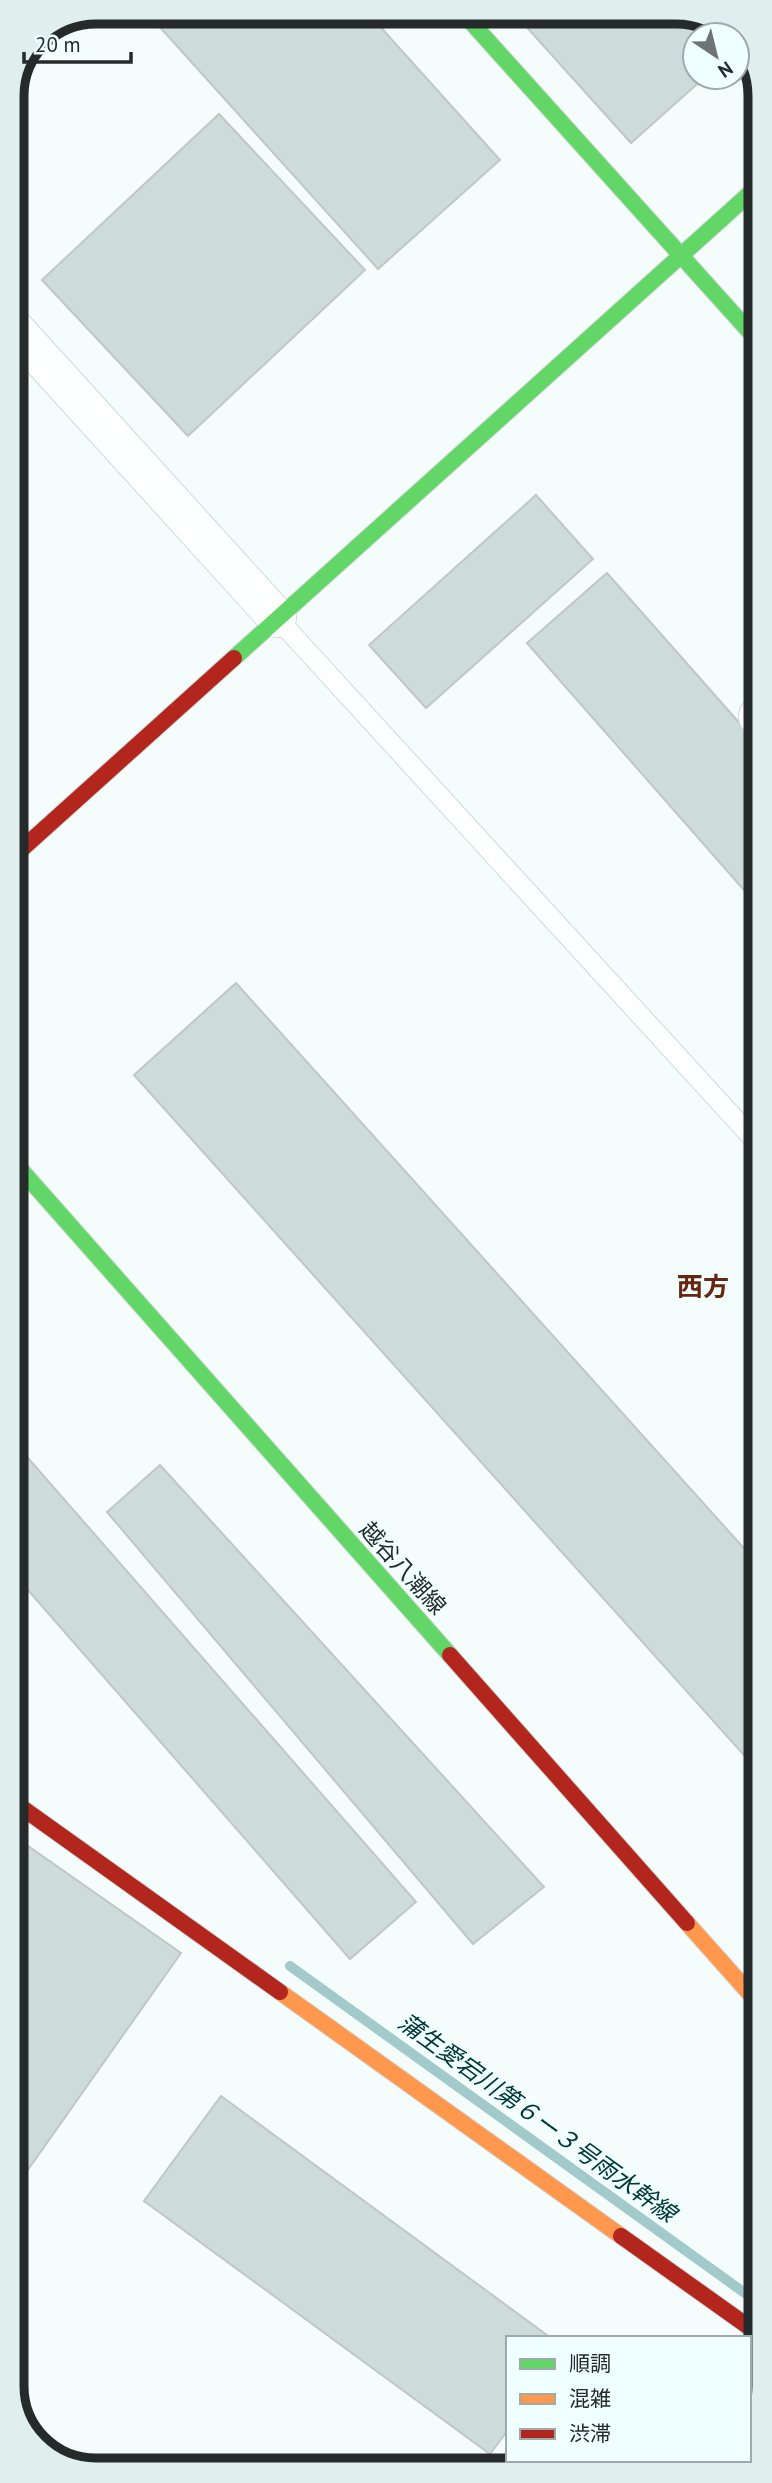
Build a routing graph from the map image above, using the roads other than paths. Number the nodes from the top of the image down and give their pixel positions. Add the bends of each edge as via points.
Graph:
1 (473, 25) edge
2 (748, 195) edge
3 (681, 255) junction
4 (748, 330) edge
5 (24, 339) edge
6 (277, 618) junction
7 (24, 847) edge
8 (748, 1133) edge
9 (24, 1173) edge
10 (24, 1809) edge
11 (748, 1992) edge
12 (748, 2326) edge

1 - 3 street
2 - 3 street
3 - 4 street
3 - 6 street
5 - 6 street
6 - 7 street
6 - 8 lane
9 - 11 street, 越谷八潮線
10 - 12 street

